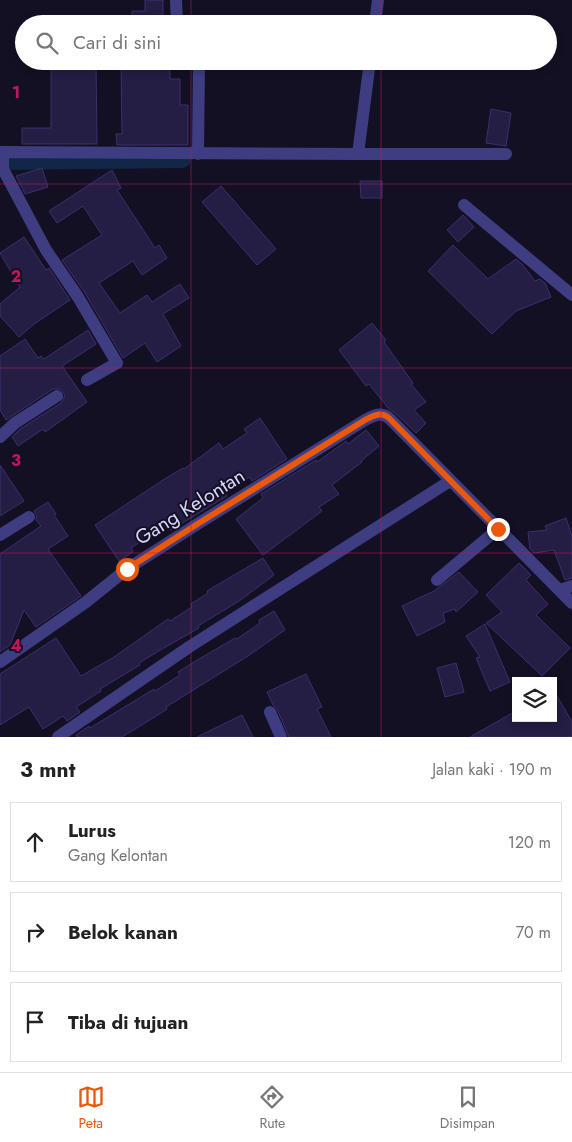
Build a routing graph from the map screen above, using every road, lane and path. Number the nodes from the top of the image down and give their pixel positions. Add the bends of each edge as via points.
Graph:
1 (176, 0) edge
2 (378, 0) edge
3 (177, 15) edge
4 (376, 15) edge
5 (198, 70) edge
6 (369, 70) edge
7 (1, 152) edge
8 (198, 154) junction
9 (358, 154) junction
10 (506, 154) dead end
11 (464, 205) dead end
12 (572, 295) edge
13 (87, 380) dead end
14 (58, 396) dead end
15 (1, 432) edge
16 (450, 481) junction
17 (29, 517) dead end
18 (498, 529) junction
19 (0, 535) edge
20 (437, 580) dead end
21 (572, 586) edge
22 (560, 590) junction
23 (572, 603) edge
24 (0, 662) edge
25 (270, 712) dead end
26 (58, 737) edge
27 (280, 737) edge

1 - 3 street
2 - 4 street
5 - 8 street
6 - 9 street
7 - 8 street
7 - 13 street via 3,168 46,250 117,363
8 - 9 street
9 - 10 street
11 - 12 street
14 - 15 street
16 - 18 street
16 - 24 street, Gang Kelontan via 390,419 378,414 127,569
16 - 26 street via 189,647
17 - 19 street
18 - 20 street
18 - 22 street
21 - 22 street
22 - 23 street
25 - 27 street

